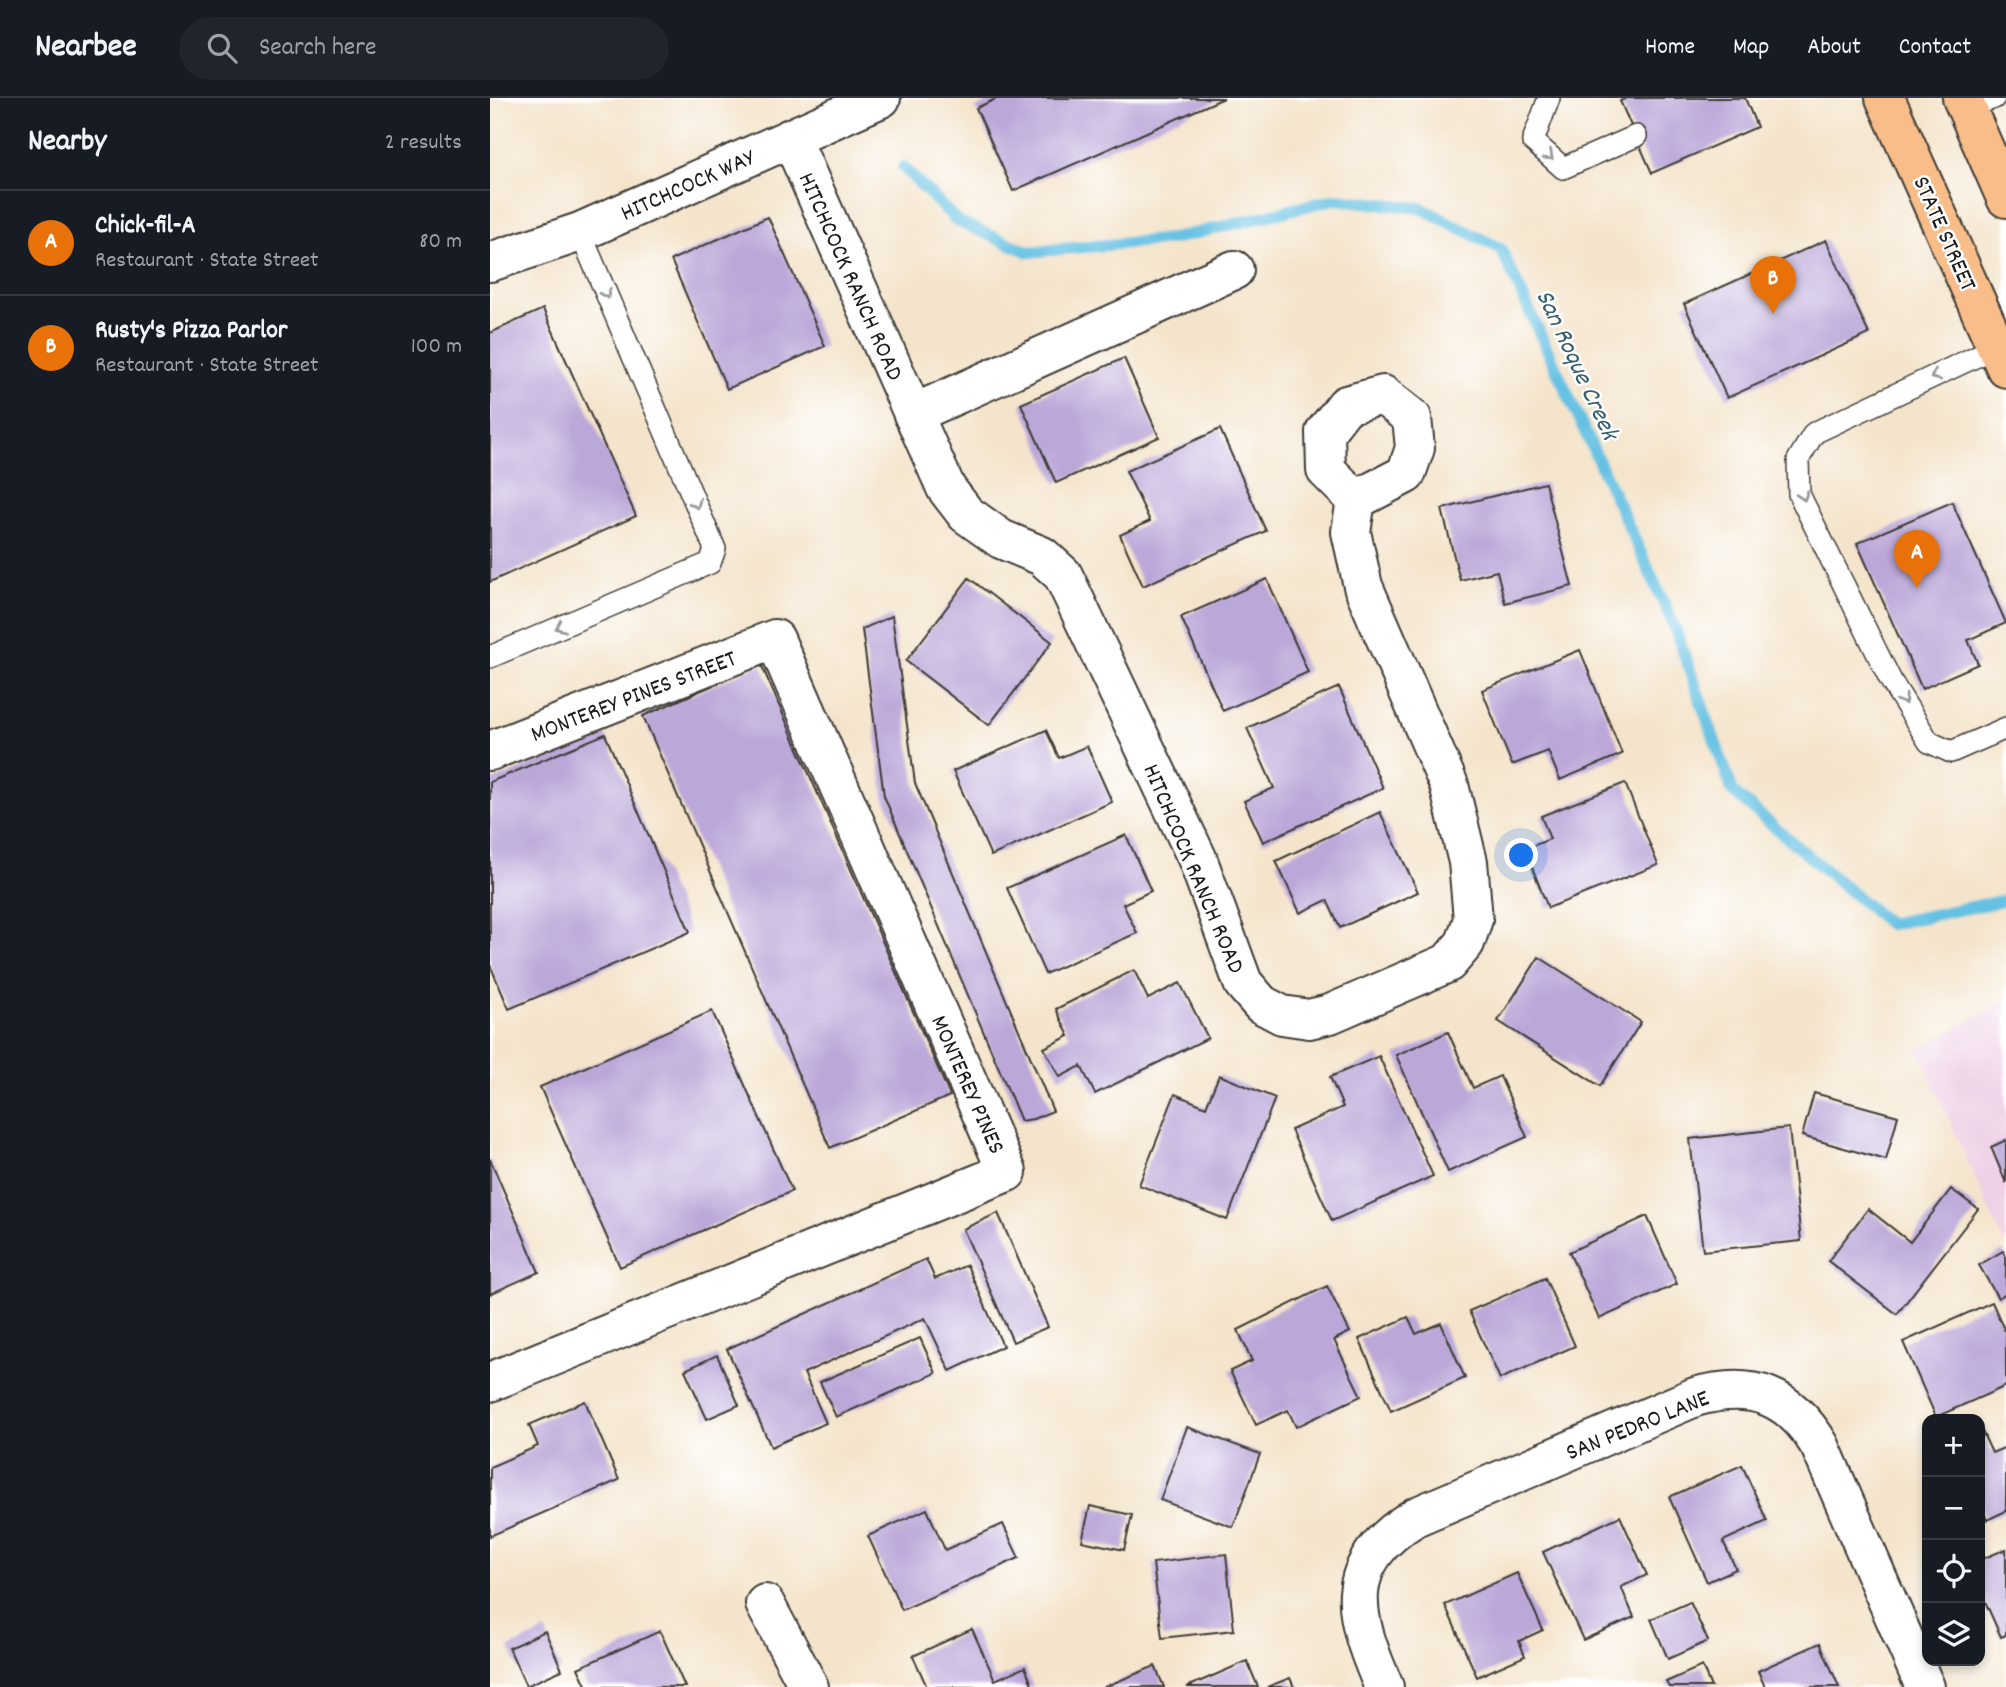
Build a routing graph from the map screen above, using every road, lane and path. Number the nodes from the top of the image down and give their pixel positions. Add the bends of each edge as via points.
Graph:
1 (1549, 98) edge
2 (1885, 98) edge
3 (1974, 101) edge
4 (865, 105) edge
5 (1636, 136) dead end
6 (791, 138) junction
7 (1997, 153) edge
8 (2006, 198) edge
9 (580, 232) junction
10 (490, 262) edge
11 (1234, 270) dead end
12 (2001, 357) edge
13 (913, 414) junction
14 (1356, 500) dead end
15 (775, 639) joint
16 (490, 657) edge
17 (2006, 728) edge
18 (490, 751) edge
19 (490, 1382) edge
20 (765, 1604) dead end
21 (809, 1687) edge
22 (1384, 1687) edge
23 (1925, 1687) edge

1 -> 5 lane via 1533,141 1563,168
2 - 12 main road, STATE STREET
3 - 7 main road
4 - 6 street, HITCHCOCK WAY
6 - 9 street, HITCHCOCK WAY
6 - 13 street, HITCHCOCK RANCH ROAD
7 - 8 main road
9 - 10 street, HITCHCOCK WAY
9 -> 16 lane via 715,549 710,563
11 - 13 street
12 -> 17 lane via 1814,433 1798,460 1800,494 1891,681 1929,742 1951,752
13 - 14 street, HITCHCOCK RANCH ROAD via 946,488 966,514 1001,539 1042,556 1063,575 1197,858 1243,983 1261,1004 1282,1015 1309,1019 1448,963 1465,943 1473,919 1468,862 1449,785 1363,586 1351,532
15 - 18 street, MONTEREY PINES STREET
15 - 19 street, MONTEREY PINES via 1007,1172
20 - 21 street
22 - 23 street, SAN PEDRO LANE via 1358,1620 1358,1595 1376,1548 1393,1530 1695,1397 1744,1390 1768,1396 1807,1425

